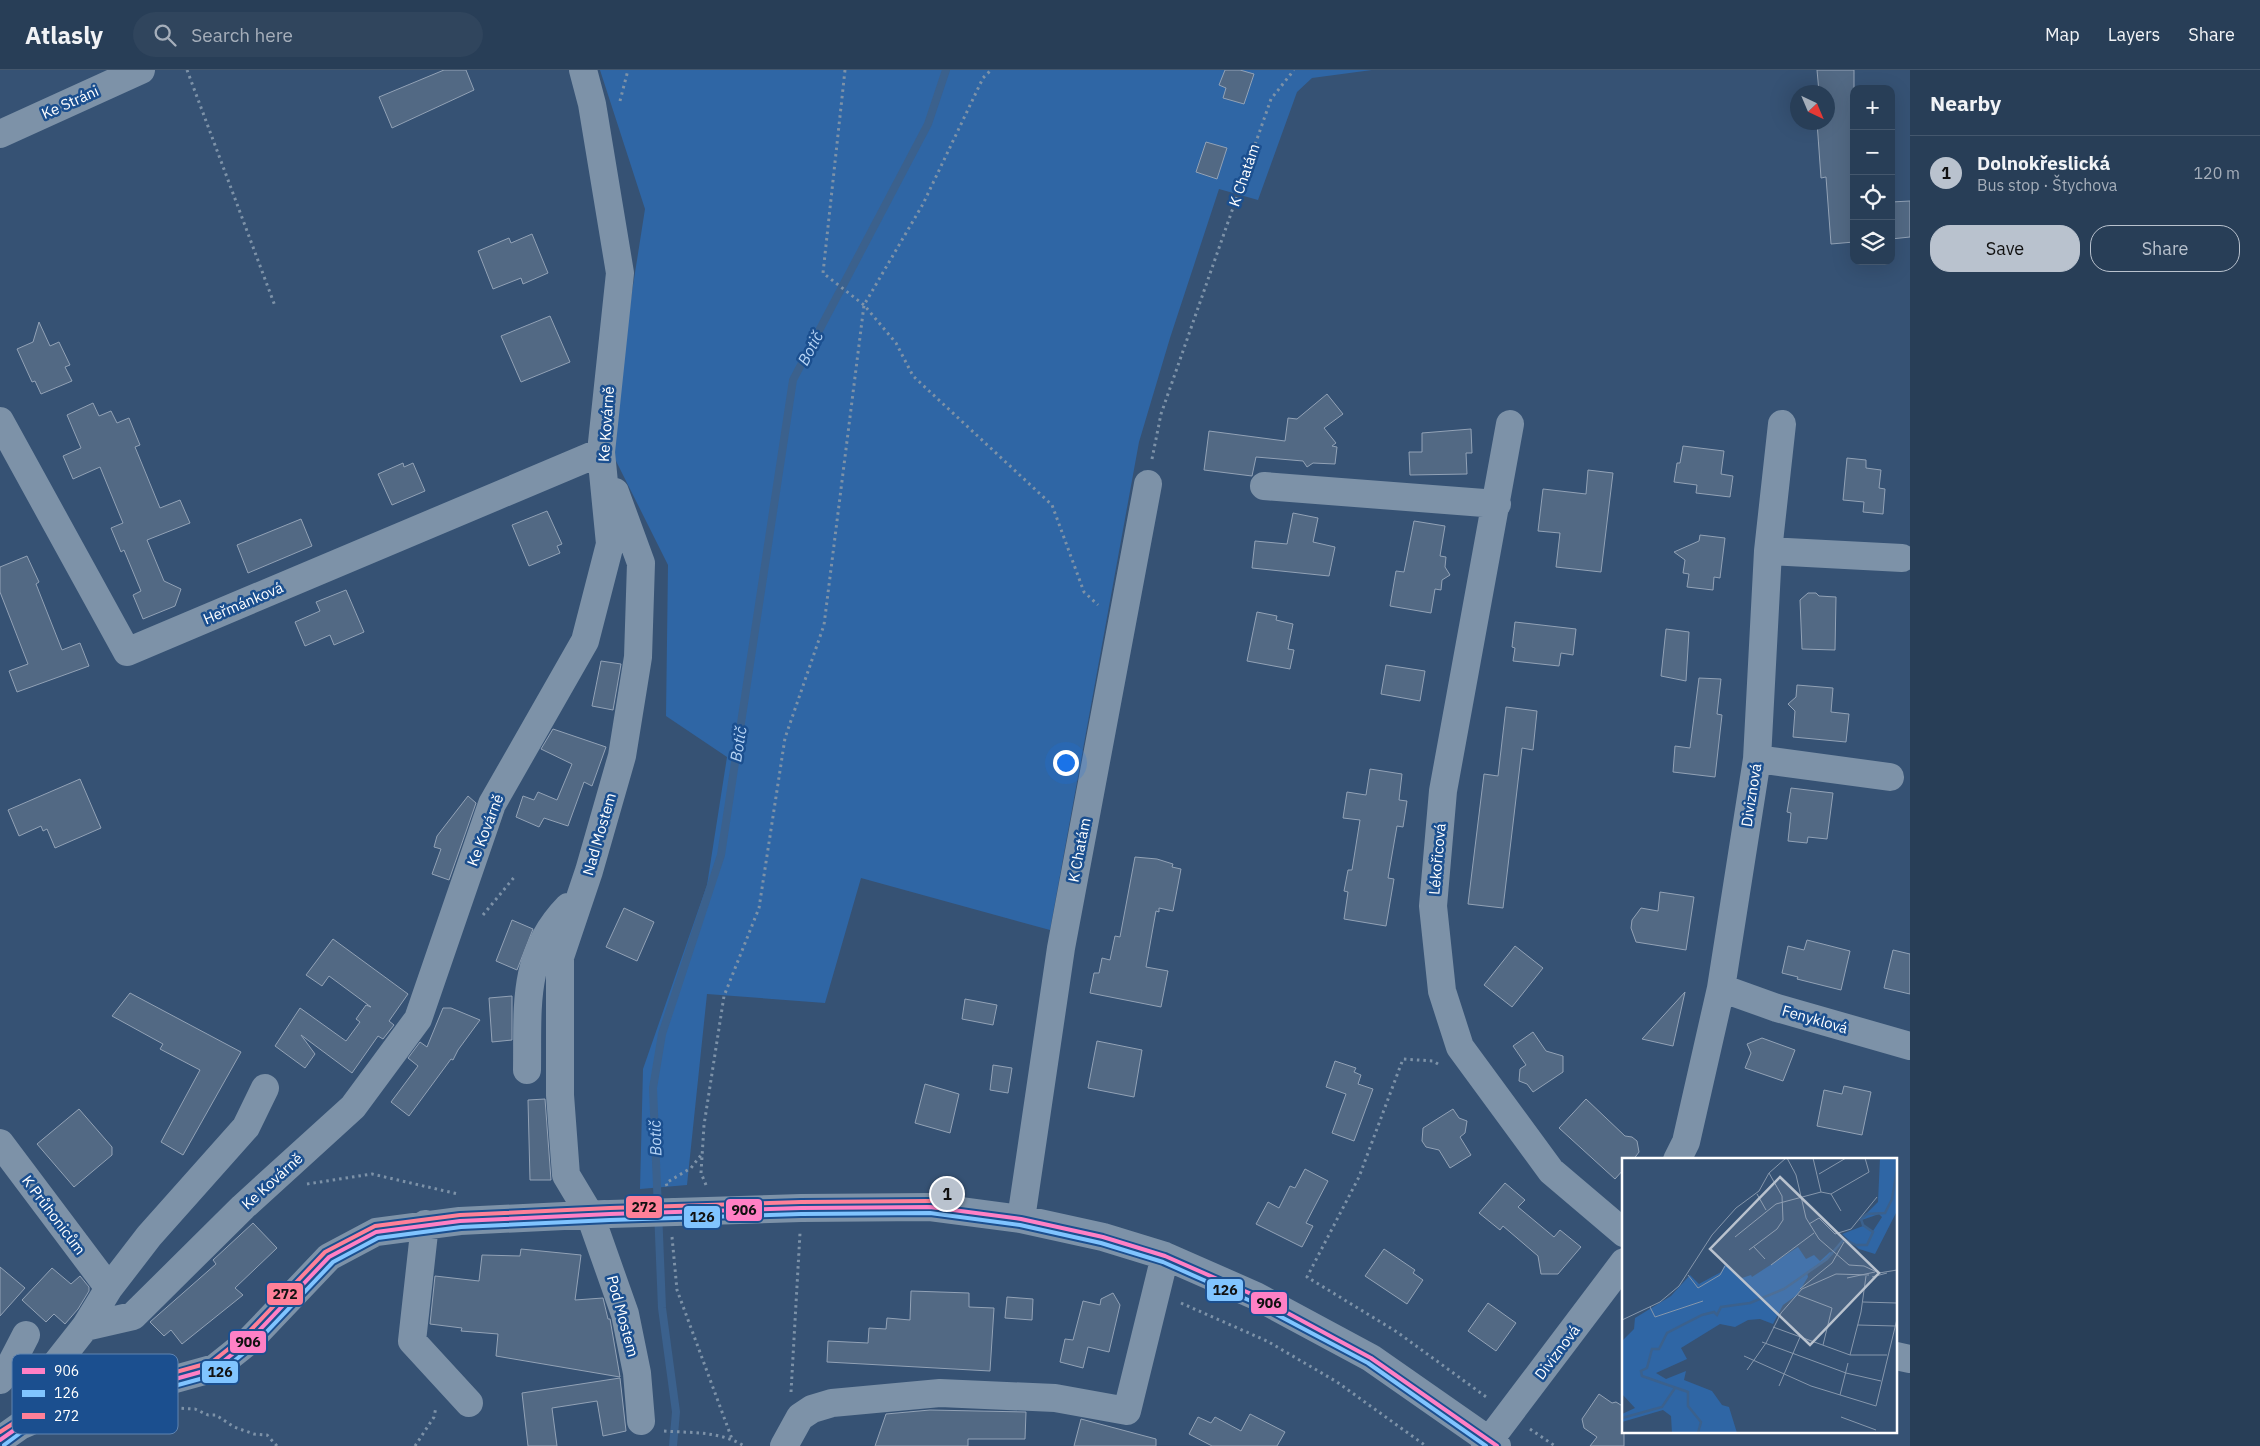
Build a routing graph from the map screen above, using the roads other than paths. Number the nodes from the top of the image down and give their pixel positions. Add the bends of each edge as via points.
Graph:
1 (140, 70) edge
2 (584, 70) edge
3 (0, 134) edge
4 (0, 421) edge
5 (1510, 424) dead end
6 (1782, 424) dead end
7 (601, 452) junction
8 (1148, 484) road end
9 (1264, 486) dead end
10 (1497, 504) junction
11 (1768, 551) junction
12 (1902, 558) dead end
13 (1757, 759) junction
14 (1890, 777) dead end
15 (581, 894) junction
16 (1721, 988) junction
17 (1910, 1046) edge
18 (527, 1070) dead end
19 (265, 1088) dead end
20 (0, 1143) edge
21 (1678, 1158) edge
22 (600, 1214) junction
23 (1021, 1219) junction
24 (425, 1224) junction
25 (1622, 1231) edge
26 (1165, 1256) junction
27 (1622, 1265) edge
28 (109, 1288) junction
29 (85, 1327) junction
30 (26, 1335) dead end
31 (16, 1354) edge
32 (64, 1354) edge
33 (12, 1362) edge
34 (178, 1378) edge
35 (0, 1380) edge
36 (469, 1404) dead end
37 (651, 1426) road end
38 (12, 1432) edge
39 (0, 1440) edge
40 (786, 1442) edge
41 (1490, 1444) edge

1 - 3 street, Ke Stráni
2 - 7 street, Ke Kovárně via 620,273
4 - 7 street, Heřmánková via 127,652
5 - 10 street, Lékořicová
6 - 11 street, Diviznová
7 - 15 street, Nad Mostem via 641,563 638,657 622,756
7 - 29 street, Ke Kovárně via 610,544 585,641 492,804 418,1018 353,1106 243,1207 133,1316
8 - 23 street, K Chatám via 1061,948
9 - 10 street
10 - 25 street, Lékořicová via 1443,791 1433,906 1442,991 1460,1047 1551,1171
11 - 12 street
11 - 13 street, Diviznová
13 - 14 street
13 - 16 street, Diviznová
15 - 18 street via 559,916 535,958 528,987
15 - 22 street, Nad Mostem via 560,957 560,1095 566,1175
16 - 17 street, Fenyklová via 1777,1008
16 - 21 street, Diviznová via 1686,1142
19 - 28 street via 246,1127 149,1236
20 - 28 street, K Průhonicům
22 - 23 street, bridge via 930,1207
22 - 24 street
22 - 37 street, Pod Mostem
23 - 26 street via 1102,1237
24 - 34 street via 376,1232 329,1257 250,1340 215,1368
24 - 36 street via 412,1341
26 - 40 street via 1128,1411 1055,1398 940,1393 832,1403 812,1409 800,1417
26 - 41 street via 1256,1296 1371,1358
27 - 41 street, Diviznová
28 - 29 street
29 - 32 street
30 - 31 street
33 - 35 street
38 - 39 street

